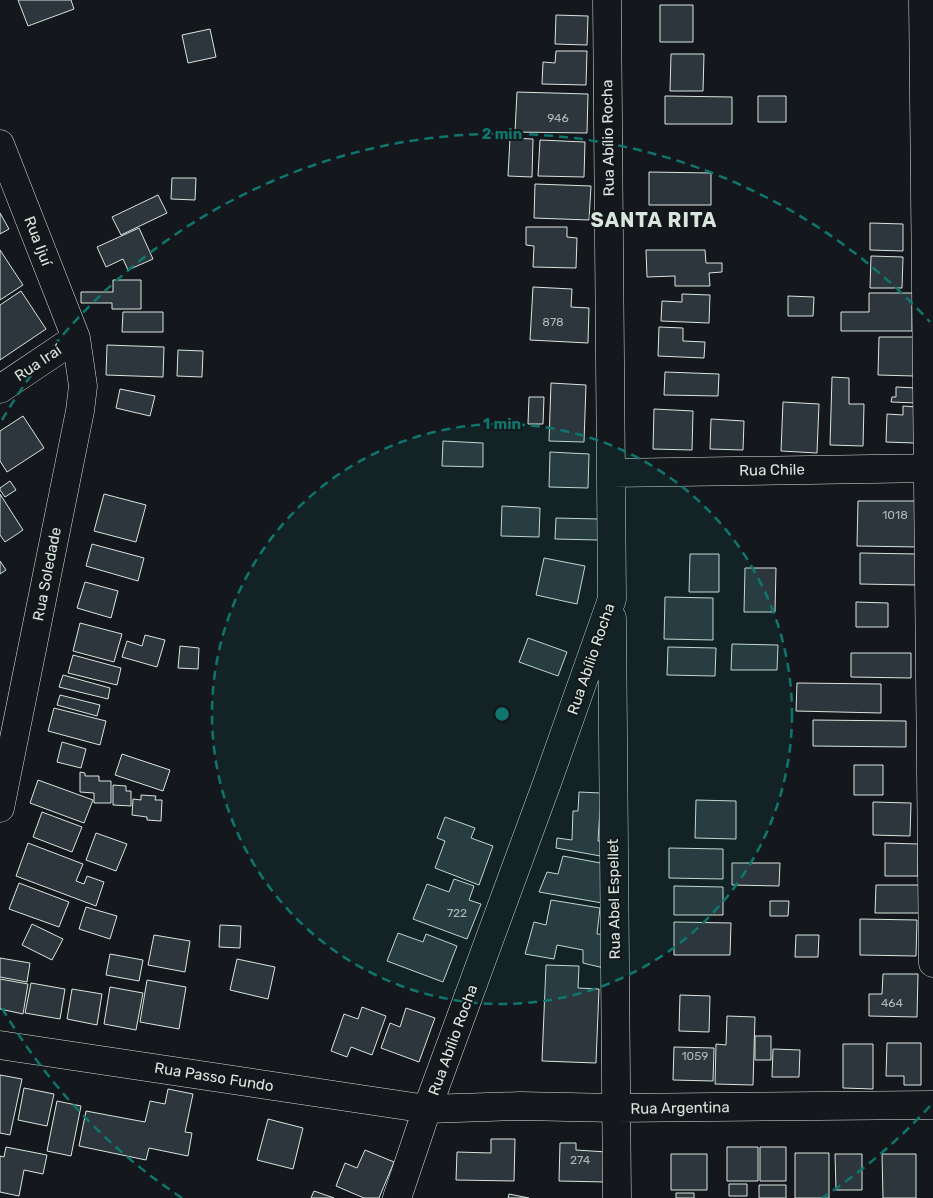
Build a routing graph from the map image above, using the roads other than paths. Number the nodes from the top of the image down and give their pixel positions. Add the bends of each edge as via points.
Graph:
1 (607, 0) edge
2 (924, 0) edge
3 (0, 144) edge
4 (76, 338) junction
5 (0, 389) edge
6 (931, 468) edge
7 (611, 473) junction
8 (612, 599) junction
9 (0, 808) edge
10 (933, 963) edge
11 (0, 1045) edge
12 (933, 1105) edge
13 (616, 1108) junction
14 (427, 1109) junction
15 (397, 1198) edge
16 (617, 1198) edge

1 - 7 street, Rua Abílio Rocha
2 - 6 street
3 - 4 street, Rua Ijuí
4 - 5 street, Rua Iraí
4 - 9 street, Rua Soledade via 83,386 80,411
6 - 7 street, Rua Chile
6 - 10 street
7 - 8 street, Rua Abílio Rocha
8 - 13 street, Rua Abel Espellet
8 - 14 street, Rua Abílio Rocha
11 - 14 street, Rua Passo Fundo
12 - 13 street, Rua Argentina
13 - 14 street, Rua Argentina via 520,1106
13 - 16 street, Rua Abel Espellet
14 - 15 street, Rua Abílio Rocha

